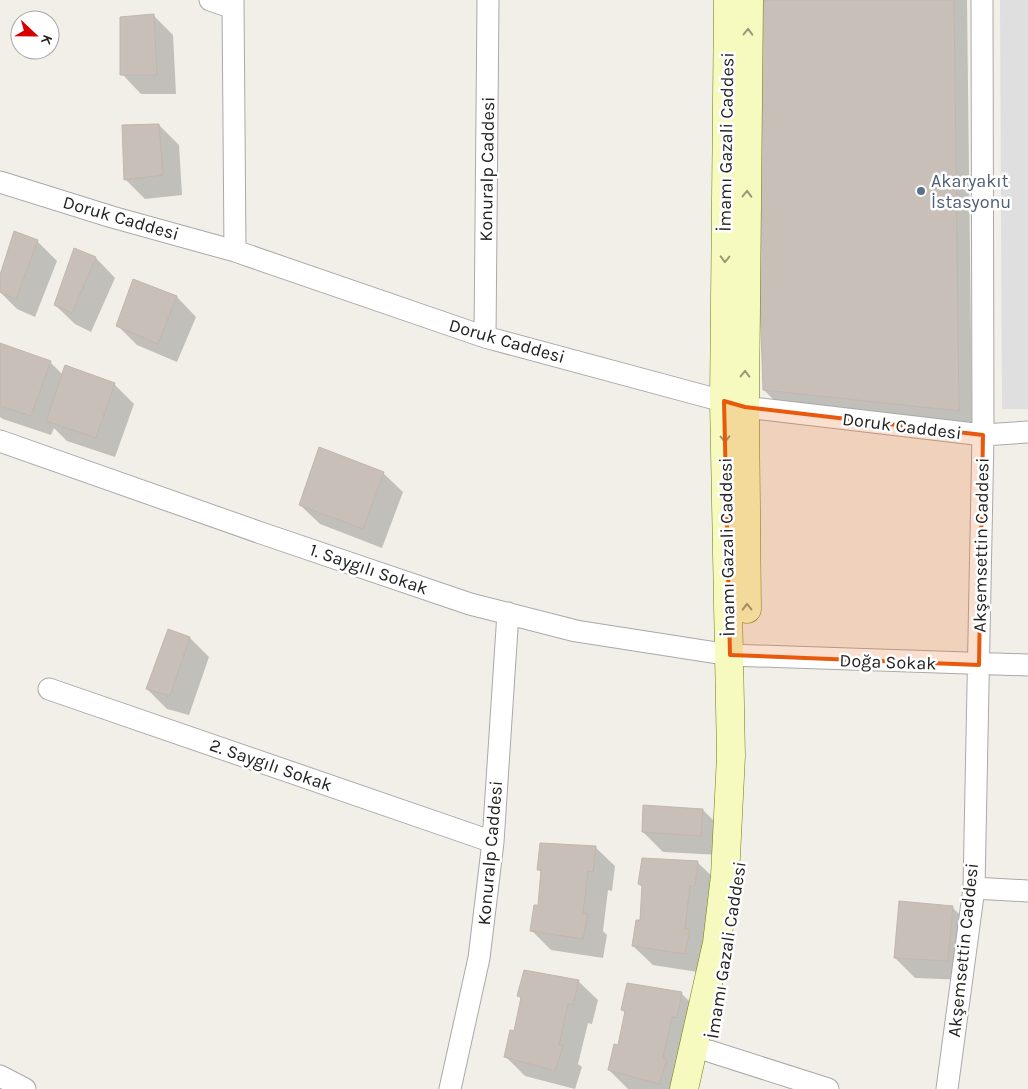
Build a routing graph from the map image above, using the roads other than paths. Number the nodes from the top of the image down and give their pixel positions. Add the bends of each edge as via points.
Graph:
1 (210, 0) edge
2 (488, 0) edge
3 (728, 0) edge
4 (748, 0) edge
5 (982, 0) edge
6 (233, 4) edge
7 (0, 182) edge
8 (236, 251) junction
9 (485, 338) junction
10 (734, 404) junction
11 (1028, 432) edge
12 (983, 435) junction
13 (0, 441) edge
14 (508, 613) junction
15 (739, 656) junction
16 (979, 665) junction
17 (1028, 665) edge
18 (49, 688) dead end
19 (493, 842) junction
20 (974, 888) junction
21 (1028, 891) edge
22 (709, 1051) junction
23 (0, 1076) edge
24 (25, 1089) edge
25 (450, 1089) edge
26 (684, 1089) edge
27 (700, 1089) edge
28 (828, 1089) edge
29 (947, 1089) edge

1 - 6 street
2 - 9 street, Konuralp Caddesi
3 -> 10 main road, İmamı Gazali Caddesi
10 -> 4 main road, İmamı Gazali Caddesi
5 - 12 street, Akşemsettin Caddesi
6 - 8 street
7 - 8 street, Doruk Caddesi
8 - 9 street, Doruk Caddesi
9 - 10 street, Doruk Caddesi
10 - 12 street, Doruk Caddesi
10 - 15 main road, İmamı Gazali Caddesi
11 - 12 street, Doruk Caddesi
12 - 16 street, Akşemsettin Caddesi
13 - 14 street, 1. Saygılı Sokak via 470,604
14 - 15 street, 1. Saygılı Sokak via 576,631
14 - 19 street, Konuralp Caddesi
15 - 16 street, Doğa Sokak
15 - 22 main road, İmamı Gazali Caddesi via 747,758 742,858 731,943
15 - 26 main road, İmamı Gazali Caddesi via 725,876 717,943
16 - 17 street, Doğa Sokak
16 - 20 street, Akşemsettin Caddesi
18 - 19 street, 2. Saygılı Sokak
19 - 25 street, Konuralp Caddesi via 479,958
20 - 21 street
20 - 29 street, Akşemsettin Caddesi
22 - 27 main road, İmamı Gazali Caddesi
22 - 28 street
23 - 24 street

